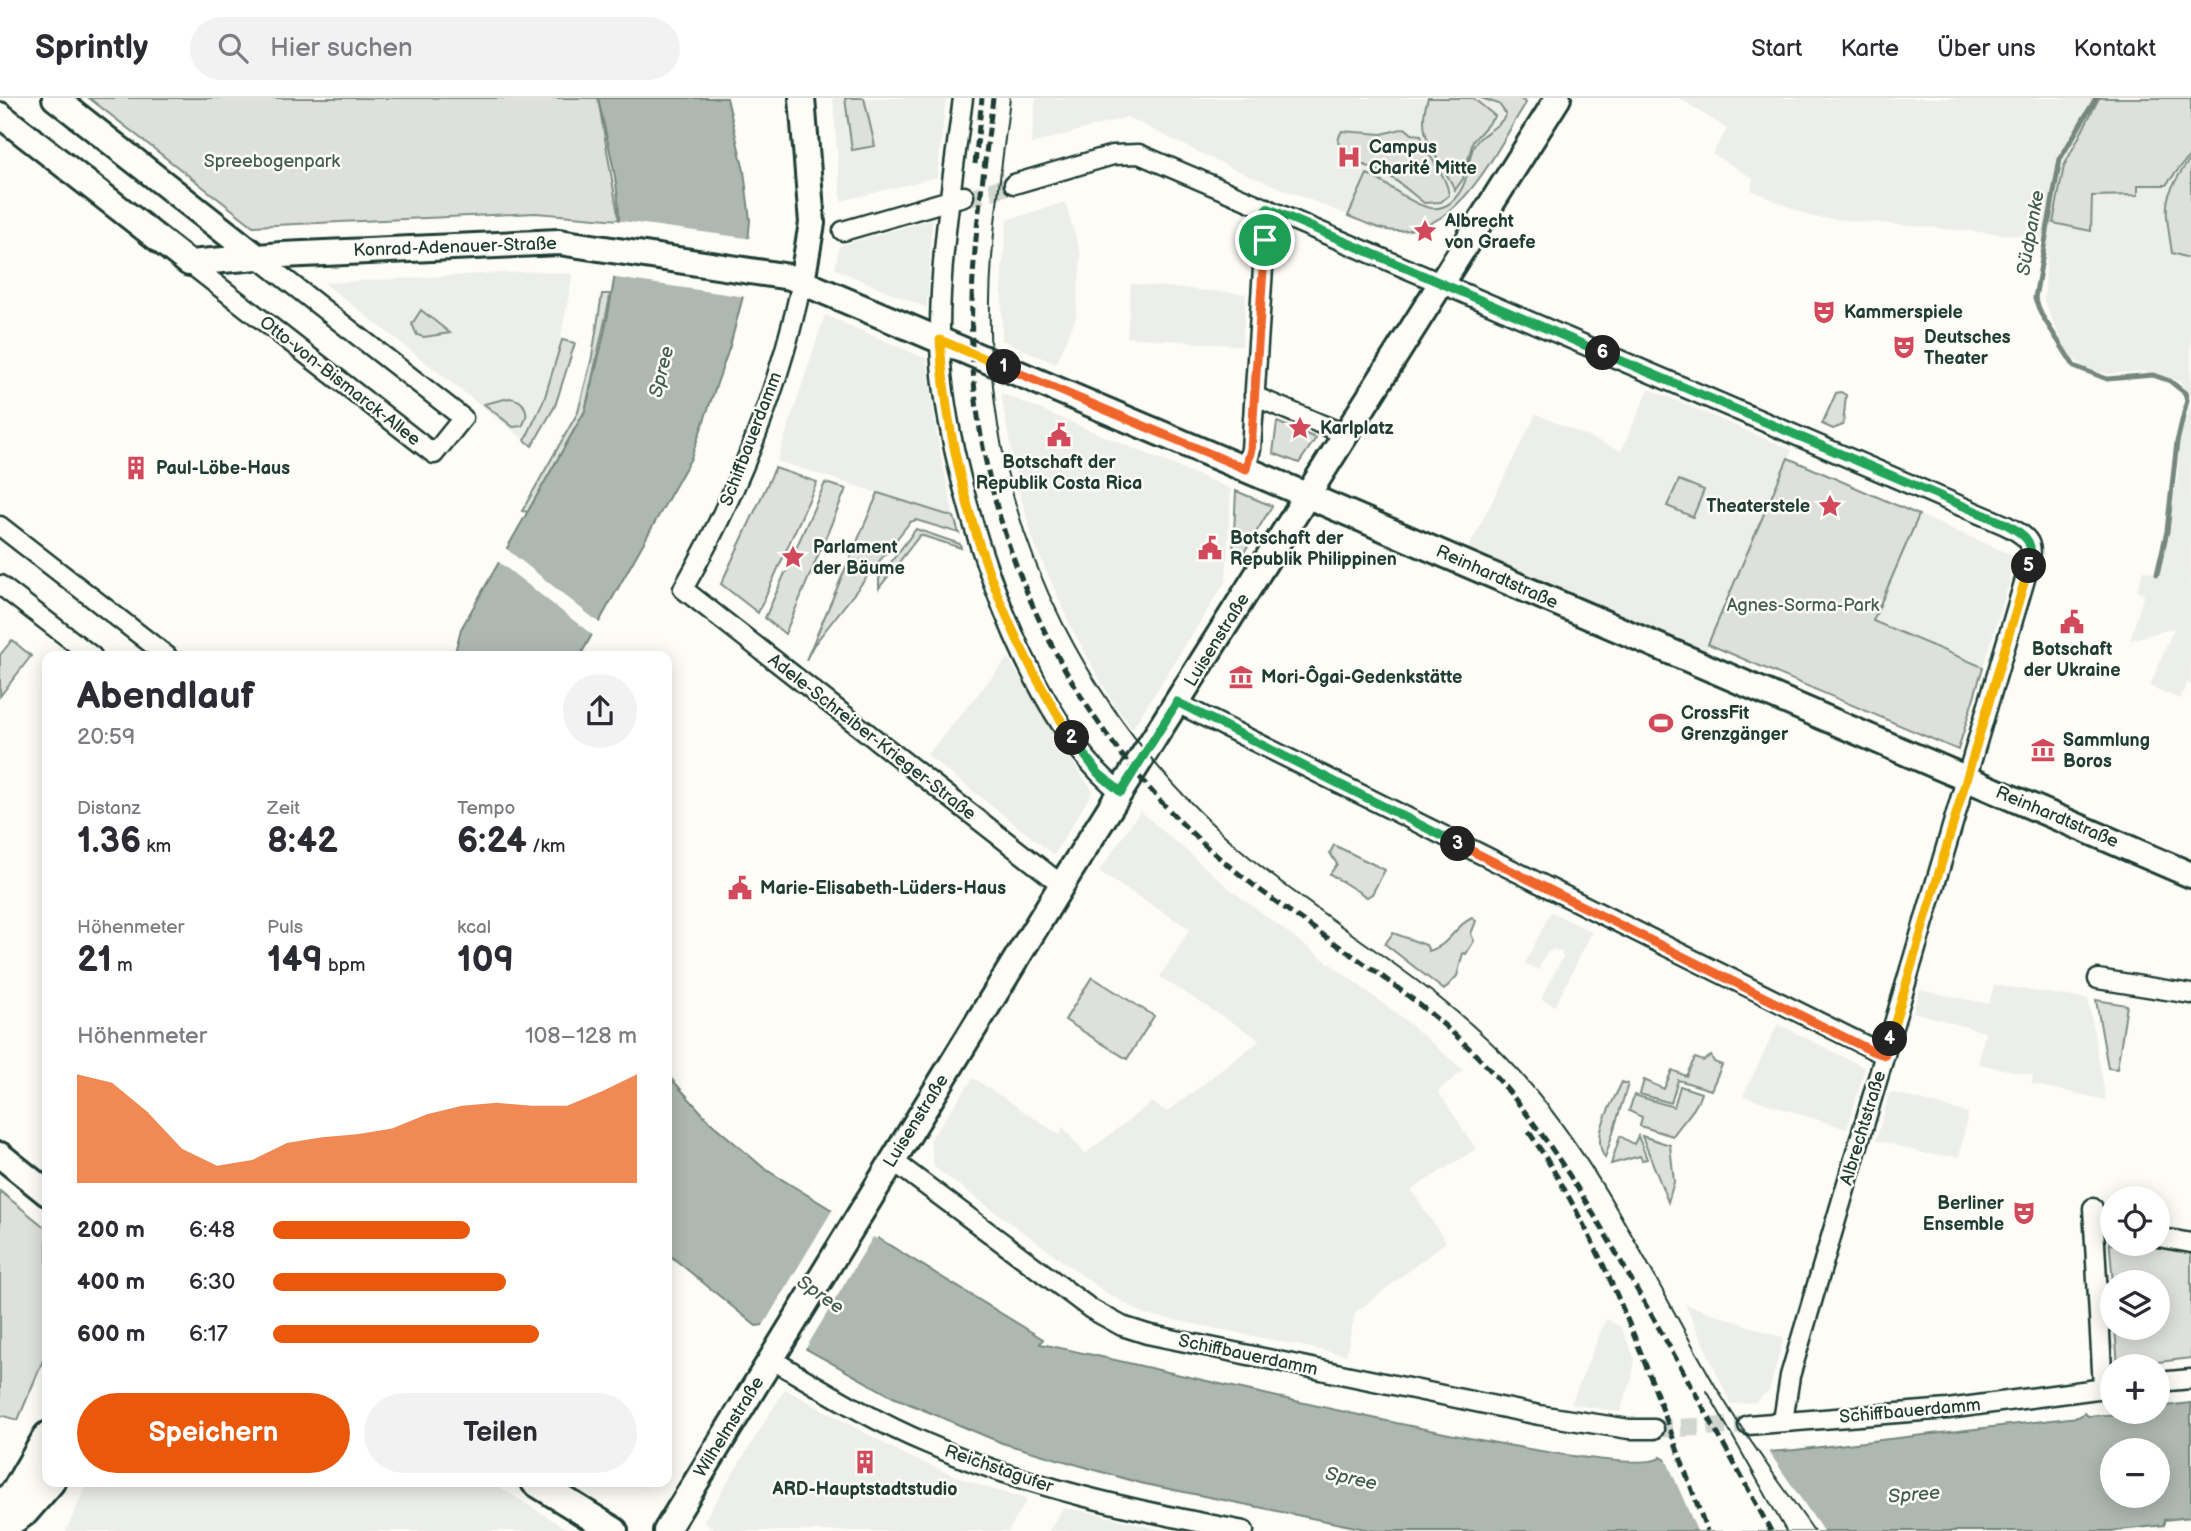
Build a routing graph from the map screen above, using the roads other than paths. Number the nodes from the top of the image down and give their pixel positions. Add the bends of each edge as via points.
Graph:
1 (11, 98) edge
2 (55, 98) edge
3 (802, 98) edge
4 (963, 98) edge
5 (1558, 98) edge
6 (0, 113) edge
7 (1014, 184) tunnel mouth
8 (957, 197) junction
9 (1267, 208) junction
10 (843, 231) dead end
11 (257, 257) junction
12 (189, 263) junction
13 (802, 282) junction
14 (1442, 284) junction
15 (940, 340) junction
16 (1254, 396) junction
17 (1347, 435) junction
18 (1246, 469) junction
19 (1309, 496) junction
20 (0, 526) edge
21 (0, 584) edge
22 (683, 589) joint
23 (86, 651) edge
24 (161, 651) edge
25 (1177, 702) junction
26 (1966, 778) junction
27 (1121, 792) junction
28 (2191, 874) edge
29 (1062, 885) junction
30 (2098, 979) dead end
31 (2191, 994) edge
32 (1885, 1055) junction
33 (0, 1155) edge
34 (892, 1160) junction
35 (42, 1189) edge
36 (2093, 1208) dead end
37 (2100, 1221) edge
38 (2170, 1239) edge
39 (2191, 1243) edge
40 (2105, 1256) edge
41 (775, 1353) junction
42 (2107, 1354) edge
43 (2191, 1379) edge
44 (2170, 1381) edge
45 (2100, 1389) edge
46 (1783, 1421) junction
47 (1748, 1425) tunnel mouth
48 (1654, 1429) tunnel mouth
49 (42, 1445) edge
50 (47, 1487) edge
51 (543, 1487) edge
52 (0, 1504) edge
53 (0, 1529) edge
54 (669, 1530) edge
55 (614, 1531) edge
56 (1244, 1531) edge

1 - 6 street
2 - 11 street, Otto-von-Bismarck-Allee
3 - 13 street via 812,223
4 - 8 street
5 - 14 street, Luisenstraße
6 - 12 street, Otto-von-Bismarck-Allee
7 - 9 street, Albrechtstraße via 1126,153 1139,154
8 - 10 street
8 - 15 street
9 - 14 street, Albrechtstraße
9 - 16 street
11 - 12 street, Konrad-Adenauer-Straße
11 - 12 street, Otto-von-Bismarck-Allee via 463,418 434,454
11 - 13 street, Konrad-Adenauer-Straße via 531,242 588,245 770,272
13 - 15 street, Reinhardtstraße
13 - 22 street, Schiffbauerdamm via 754,439
14 - 17 street, Luisenstraße
14 - 26 street, Albrechtstraße via 2022,533 2032,552
15 - 18 street, Reinhardtstraße
15 - 27 street via 962,481 989,572 1042,690 1098,773
16 - 17 street
16 - 18 street
17 - 19 street, Luisenstraße
18 - 19 street, Reinhardtstraße
19 - 25 street, Luisenstraße
19 - 26 street, Reinhardtstraße
20 - 24 street
21 - 23 street
22 - 29 street, Adele-Schreiber-Krieger-Straße
25 - 27 street, Luisenstraße
25 - 32 street
26 - 28 street, Reinhardtstraße
26 - 32 street, Albrechtstraße
27 - 29 street, Luisenstraße
29 - 34 street, Luisenstraße
30 - 31 street
32 - 46 street, Albrechtstraße via 1790,1376
33 - 35 street
34 - 41 street, Luisenstraße
34 - 48 street, Schiffbauerdamm via 1091,1309 1122,1326 1539,1415
36 - 37 street
38 - 39 street
40 - 42 street
41 - 54 street, Wilhelmstraße
41 - 56 street, Reichstagufer via 857,1411 927,1444 1053,1488
43 - 44 street
45 - 46 street, Schiffbauerdamm via 1948,1409
46 - 47 street, Schiffbauerdamm
49 - 52 main road via 14,1493
50 - 53 main road via 25,1512
51 - 55 main road

